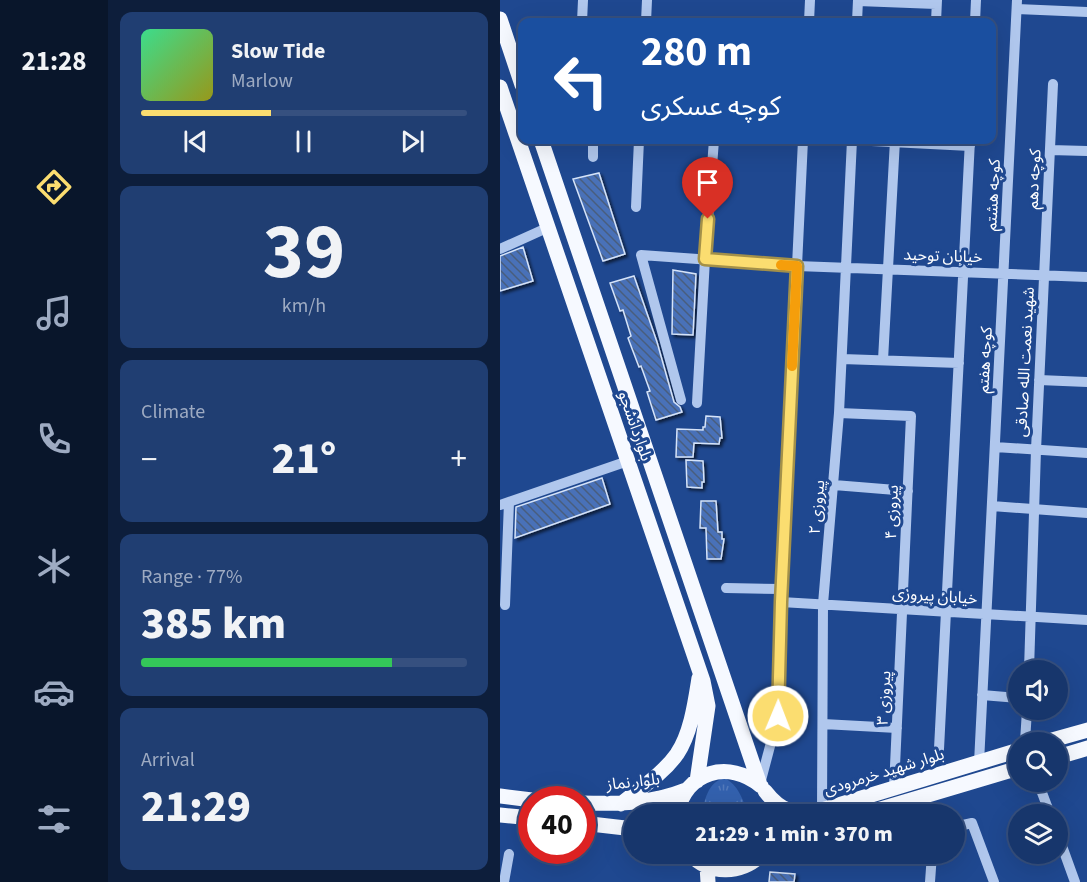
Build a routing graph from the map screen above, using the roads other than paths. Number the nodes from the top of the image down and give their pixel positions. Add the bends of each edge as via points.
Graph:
1 (583, 0) edge
2 (647, 0) edge
3 (810, 0) edge
4 (976, 0) edge
5 (858, 1) edge
6 (937, 2) edge
7 (1017, 4) edge
8 (1050, 5) edge
9 (1088, 12) edge
10 (582, 18) edge
11 (646, 18) edge
12 (809, 18) edge
13 (857, 18) edge
14 (936, 18) edge
15 (975, 18) edge
16 (500, 19) edge
17 (518, 73) edge
18 (1053, 84) dead end
19 (500, 88) edge
20 (518, 139) edge
21 (520, 144) edge
22 (542, 144) edge
23 (593, 144) edge
24 (639, 144) edge
25 (714, 144) edge
26 (803, 144) edge
27 (852, 144) edge
28 (895, 144) edge
29 (970, 144) edge
30 (1050, 150) junction
31 (1088, 151) edge
32 (593, 157) dead end
33 (636, 207) dead end
34 (549, 228) junction
35 (500, 249) edge
36 (705, 259) junction
37 (797, 266) junction
38 (846, 268) junction
39 (887, 269) junction
40 (964, 272) junction
41 (1005, 274) junction
42 (1044, 275) junction
43 (1088, 277) edge
44 (842, 359) junction
45 (883, 360) junction
46 (959, 363) junction
47 (1039, 380) junction
48 (1088, 382) edge
49 (681, 400) dead end
50 (697, 402) dead end
51 (839, 413) junction
52 (995, 447) junction
53 (1036, 450) junction
54 (1088, 453) edge
55 (628, 461) junction
56 (834, 485) junction
57 (908, 491) junction
58 (504, 503) edge
59 (992, 506) junction
60 (1034, 509) junction
61 (1088, 513) edge
62 (726, 588) dead end
63 (782, 590) junction
64 (781, 602) junction
65 (505, 604) dead end
66 (823, 604) junction
67 (903, 609) junction
68 (946, 612) junction
69 (986, 614) junction
70 (1031, 617) junction
71 (1088, 621) edge
72 (1029, 660) edge
73 (700, 672) junction
74 (982, 695) junction
75 (1008, 697) edge
76 (822, 724) junction
77 (897, 728) junction
78 (1088, 730) edge
79 (1068, 736) edge
80 (1088, 748) edge
81 (939, 749) dead end
82 (1008, 753) edge
83 (1068, 754) edge
84 (979, 762) junction
85 (1008, 771) edge
86 (692, 785) junction
87 (763, 788) junction
88 (894, 788) junction
89 (500, 796) edge
90 (518, 798) edge
91 (596, 803) edge
92 (621, 804) junction
93 (679, 804) edge
94 (772, 804) edge
95 (777, 804) edge
96 (822, 804) edge
97 (842, 804) edge
98 (898, 804) edge
99 (500, 815) edge
100 (518, 817) edge
101 (596, 825) edge
102 (965, 825) edge
103 (623, 828) edge
104 (509, 854) dead end
105 (1068, 863) edge
106 (698, 864) edge
107 (710, 864) edge
108 (742, 864) edge
109 (754, 864) edge
110 (931, 864) edge
111 (504, 882) edge
112 (708, 882) edge
113 (743, 882) edge
114 (930, 882) edge
115 (994, 882) edge
116 (1075, 882) edge

1 - 10 street
2 - 11 street
3 - 12 street
4 - 15 street
5 - 6 street
5 - 13 street
6 - 14 street
7 - 8 street
7 - 41 street, کوچه هشتم
8 - 9 street
16 - 17 main road
18 - 30 street, کوچه دهم
19 - 20 main road, بلواردانشجو
21 - 34 main road, بلواردانشجو
22 - 87 main road, بلواردانشجو
23 - 32 street
24 - 33 street
25 - 36 street
26 - 37 street
27 - 38 street, پیروزی ۲
28 - 39 street
29 - 40 street
30 - 31 street
30 - 42 street, کوچه دهم
34 - 35 street
34 - 55 main road, بلواردانشجو
36 - 37 street, خیابان توحید
36 - 49 street, خیابان توحید via 641,255
36 - 50 street
37 - 38 street, خیابان توحید
37 - 63 street
38 - 39 street, خیابان توحید
38 - 44 street, پیروزی ۲
39 - 40 street, خیابان توحید
39 - 45 street
40 - 41 street, خیابان توحید
40 - 46 street
41 - 42 street, خیابان توحید
41 - 52 street, کوچه هفتم
42 - 43 street, خیابان توحید
42 - 47 street, شهید نعمت الله صادقی
44 - 45 street
44 - 51 street, پیروزی ۲
45 - 46 street
46 - 68 street
47 - 48 street
47 - 53 street, شهید نعمت الله صادقی
51 - 56 street, پیروزی ۲
51 - 57 street, پیروزی ۴ via 911,416
52 - 53 street
52 - 59 street, کوچه هفتم
53 - 54 street
53 - 60 street, شهید نعمت الله صادقی
55 - 58 street
55 - 73 main road, بلواردانشجو
56 - 57 street
56 - 66 street, پیروزی ۲
57 - 67 street, پیروزی ۴
58 - 65 street
59 - 60 street
59 - 69 street, کوچه هفتم
60 - 61 street
60 - 70 street, شهید نعمت الله صادقی
62 - 63 street
63 - 64 street
64 - 66 street, خیابان پیروزی
64 - 87 street via 778,716
66 - 67 street, خیابان پیروزی
66 - 76 street, پیروزی ۲
67 - 68 street, خیابان پیروزی
67 - 77 street, پیروزی ۳
68 - 69 street, خیابان پیروزی
68 - 81 street
69 - 70 street, خیابان پیروزی
69 - 74 street, کوچه هفتم
70 - 71 street, خیابان پیروزی
70 - 72 street, شهید نعمت الله صادقی
73 - 86 main road, بلواردانشجو via 708,706
73 - 92 main road via 689,727 677,753
74 - 75 street
74 - 84 street, کوچه هفتم
76 - 77 street
76 - 96 street, پیروزی ۲
77 - 88 street, پیروزی ۳
78 - 79 main road
80 - 83 main road
82 - 84 main road, بلوار شهید خرمرودی
84 - 88 main road, بلوار شهید خرمرودی
85 - 98 main road
86 - 87 main road, بلوار نماز via 716,773 736,772
86 - 92 main road, بلوار نماز via 669,797
86 - 93 main road, بلواردانشجو
87 - 94 main road, بلواردانشجو
87 - 95 main road, بلوار شهید خرمرودی
88 - 97 main road, بلوار شهید خرمرودی
89 - 90 main road
91 - 92 main road, بلوار نماز
99 - 100 main road
101 - 103 main road
102 - 115 street via 972,823
104 - 111 street
105 - 116 street
106 - 112 main road
107 - 108 main road via 727,870
109 - 113 main road
110 - 114 street

